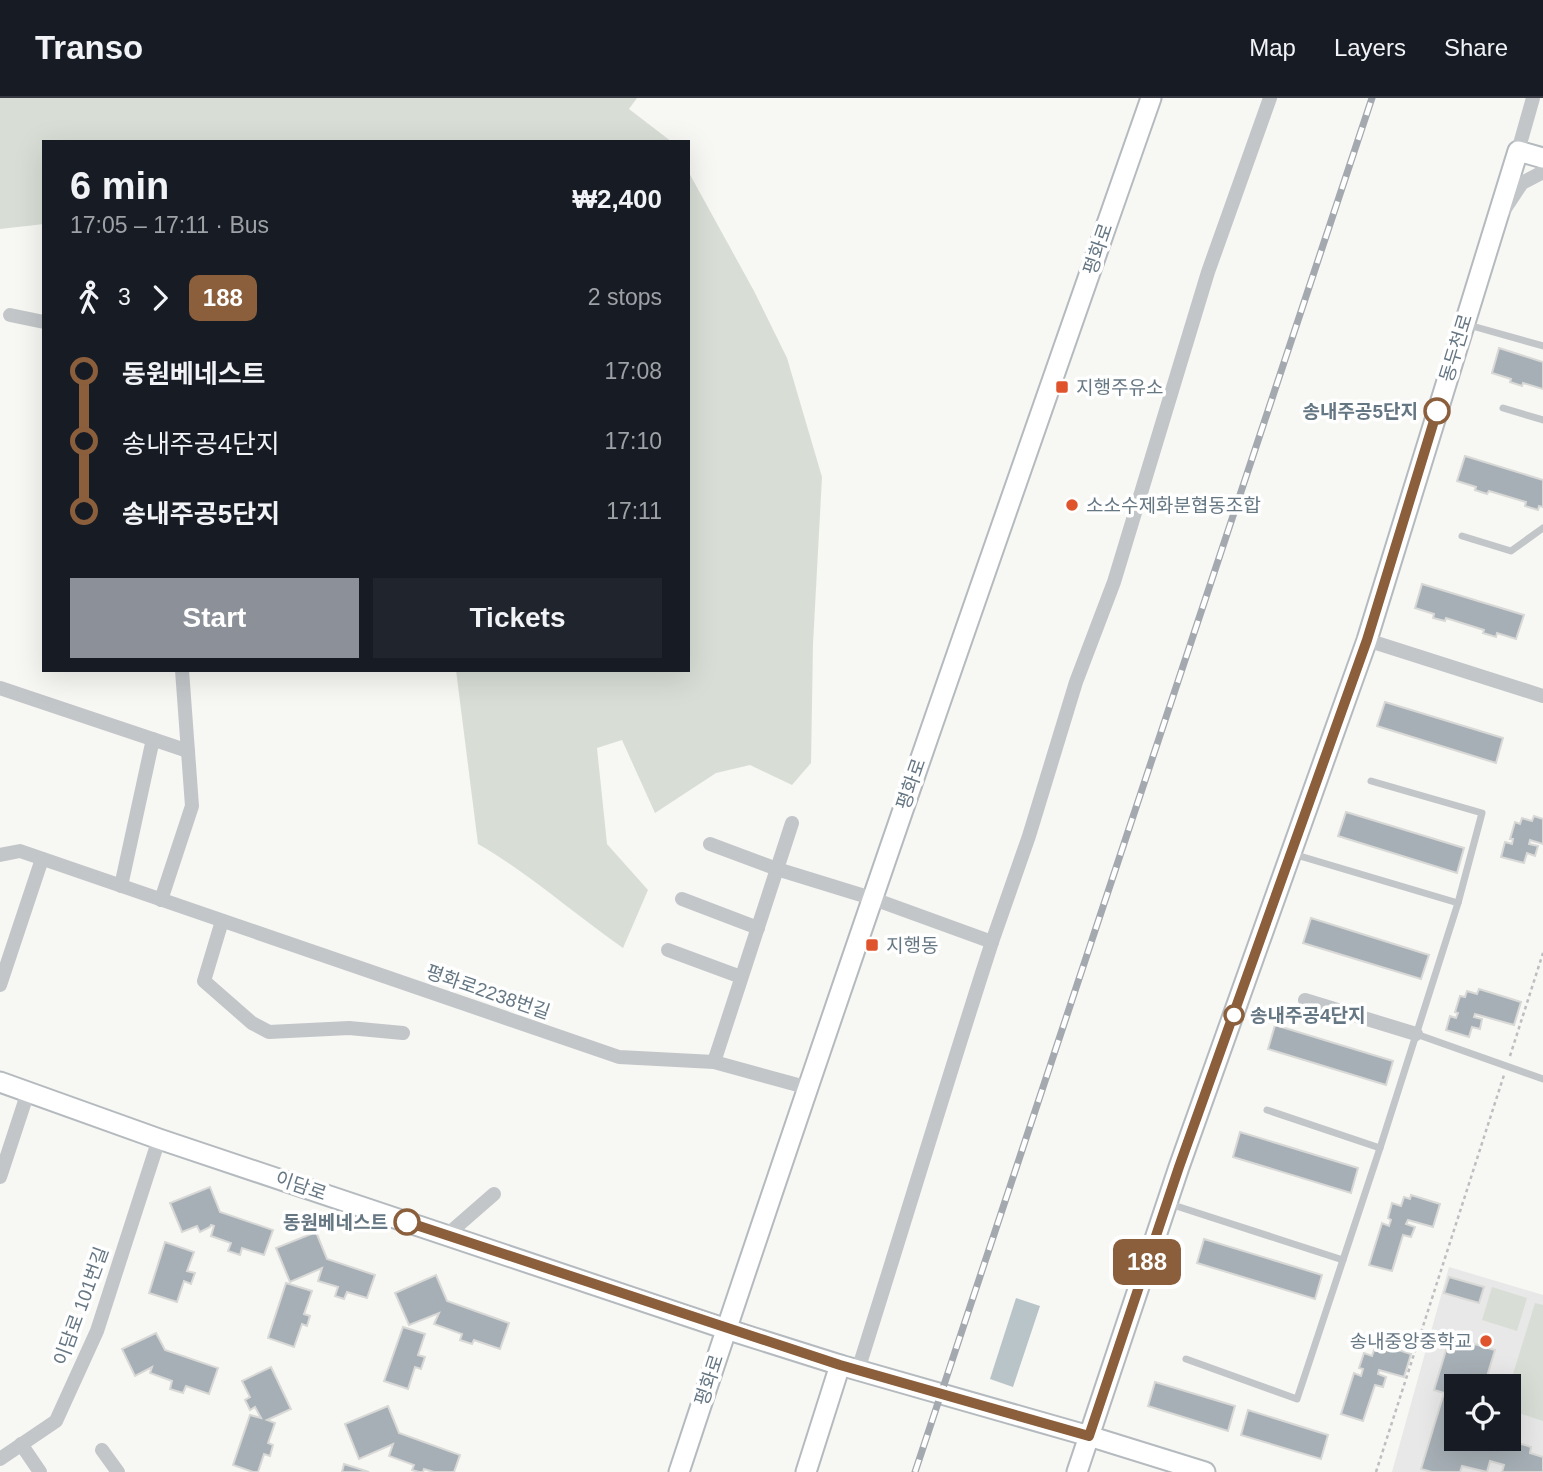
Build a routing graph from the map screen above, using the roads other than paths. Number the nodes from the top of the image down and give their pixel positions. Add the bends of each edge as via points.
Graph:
1 (1151, 98) edge
2 (1270, 98) edge
3 (1534, 98) edge
4 (1518, 151) junction
5 (1543, 158) edge
6 (1543, 172) edge
7 (1494, 226) junction
8 (10, 315) dead end
9 (42, 323) edge
10 (1464, 324) junction
11 (1543, 346) edge
12 (1503, 408) dead end
13 (1543, 420) edge
14 (1543, 528) edge
15 (1462, 536) dead end
16 (1367, 640) junction
17 (182, 672) edge
18 (0, 688) edge
19 (1543, 696) edge
20 (153, 739) junction
21 (188, 751) junction
22 (1371, 781) dead end
23 (792, 823) dead end
24 (710, 844) dead end
25 (1292, 853) junction
26 (0, 855) edge
27 (42, 859) junction
28 (777, 869) junction
29 (121, 886) junction
30 (871, 898) junction
31 (682, 899) dead end
32 (162, 900) junction
33 (1458, 903) junction
34 (222, 921) junction
35 (758, 928) junction
36 (992, 942) junction
37 (668, 950) dead end
38 (741, 977) junction
39 (0, 985) edge
40 (1305, 1000) dead end
41 (403, 1033) dead end
42 (1416, 1034) junction
43 (714, 1062) junction
44 (1543, 1079) edge
45 (0, 1082) edge
46 (809, 1088) junction
47 (28, 1092) junction
48 (1267, 1111) dead end
49 (159, 1139) junction
50 (1380, 1148) junction
51 (0, 1177) edge
52 (494, 1194) dead end
53 (1167, 1203) junction
54 (447, 1236) junction
55 (1343, 1260) junction
56 (726, 1329) junction
57 (1186, 1359) dead end
58 (849, 1368) junction
59 (1089, 1436) junction
60 (21, 1444) junction
61 (102, 1450) dead end
62 (0, 1459) edge
63 (40, 1472) edge
64 (118, 1472) edge
65 (679, 1472) edge
66 (806, 1472) edge
67 (1077, 1472) edge
68 (1205, 1472) edge

1 - 30 street, 평화로
2 - 36 street via 1208,272 1114,582 1076,682
3 - 4 street, 동두천로
4 - 5 street
4 - 7 street, 동두천로
6 - 7 street via 1522,183
7 - 10 street, 동두천로
8 - 9 street
10 - 11 lane
10 - 16 street, 동두천로
12 - 13 lane
14 - 15 lane via 1511,551
16 - 19 street
16 - 25 street, 동두천로
17 - 21 street
18 - 20 street
20 - 21 street
20 - 29 street
21 - 32 street via 192,806
22 - 33 lane via 1482,813
23 - 28 street
24 - 28 street
25 - 33 lane
25 - 53 street, 동두천로
26 - 27 street, 평화로2238번길 via 19,851
27 - 29 street, 평화로2238번길
27 - 39 street
28 - 30 street
28 - 35 street
29 - 32 street, 평화로2238번길
30 - 36 street
30 - 46 street, 평화로
31 - 35 street
32 - 34 street, 평화로2238번길
33 - 42 lane
34 - 41 street via 204,981 251,1023 269,1032 349,1028
34 - 43 street, 평화로2238번길 via 619,1057
35 - 38 street
36 - 58 street
37 - 38 street
38 - 43 street
40 - 42 street
42 - 44 lane
42 - 50 lane
43 - 46 street, 평화로2238번길
45 - 47 street, 이담로
46 - 56 street, 평화로
47 - 49 street, 이담로
47 - 51 street
48 - 50 lane
49 - 54 street, 이담로
49 - 60 street, 이담로 101번길 via 97,1331 56,1420
50 - 55 lane
52 - 54 street
53 - 55 lane
53 - 59 street, 동두천로
54 - 56 street, 이담로
55 - 57 lane via 1297,1399
56 - 58 street, 이담로
56 - 65 street, 평화로
58 - 59 street, 이담로
58 - 66 street
59 - 67 street, 동두천로
59 - 68 street, 이담로
60 - 62 street, 이담로 101번길
60 - 63 street
61 - 64 street

